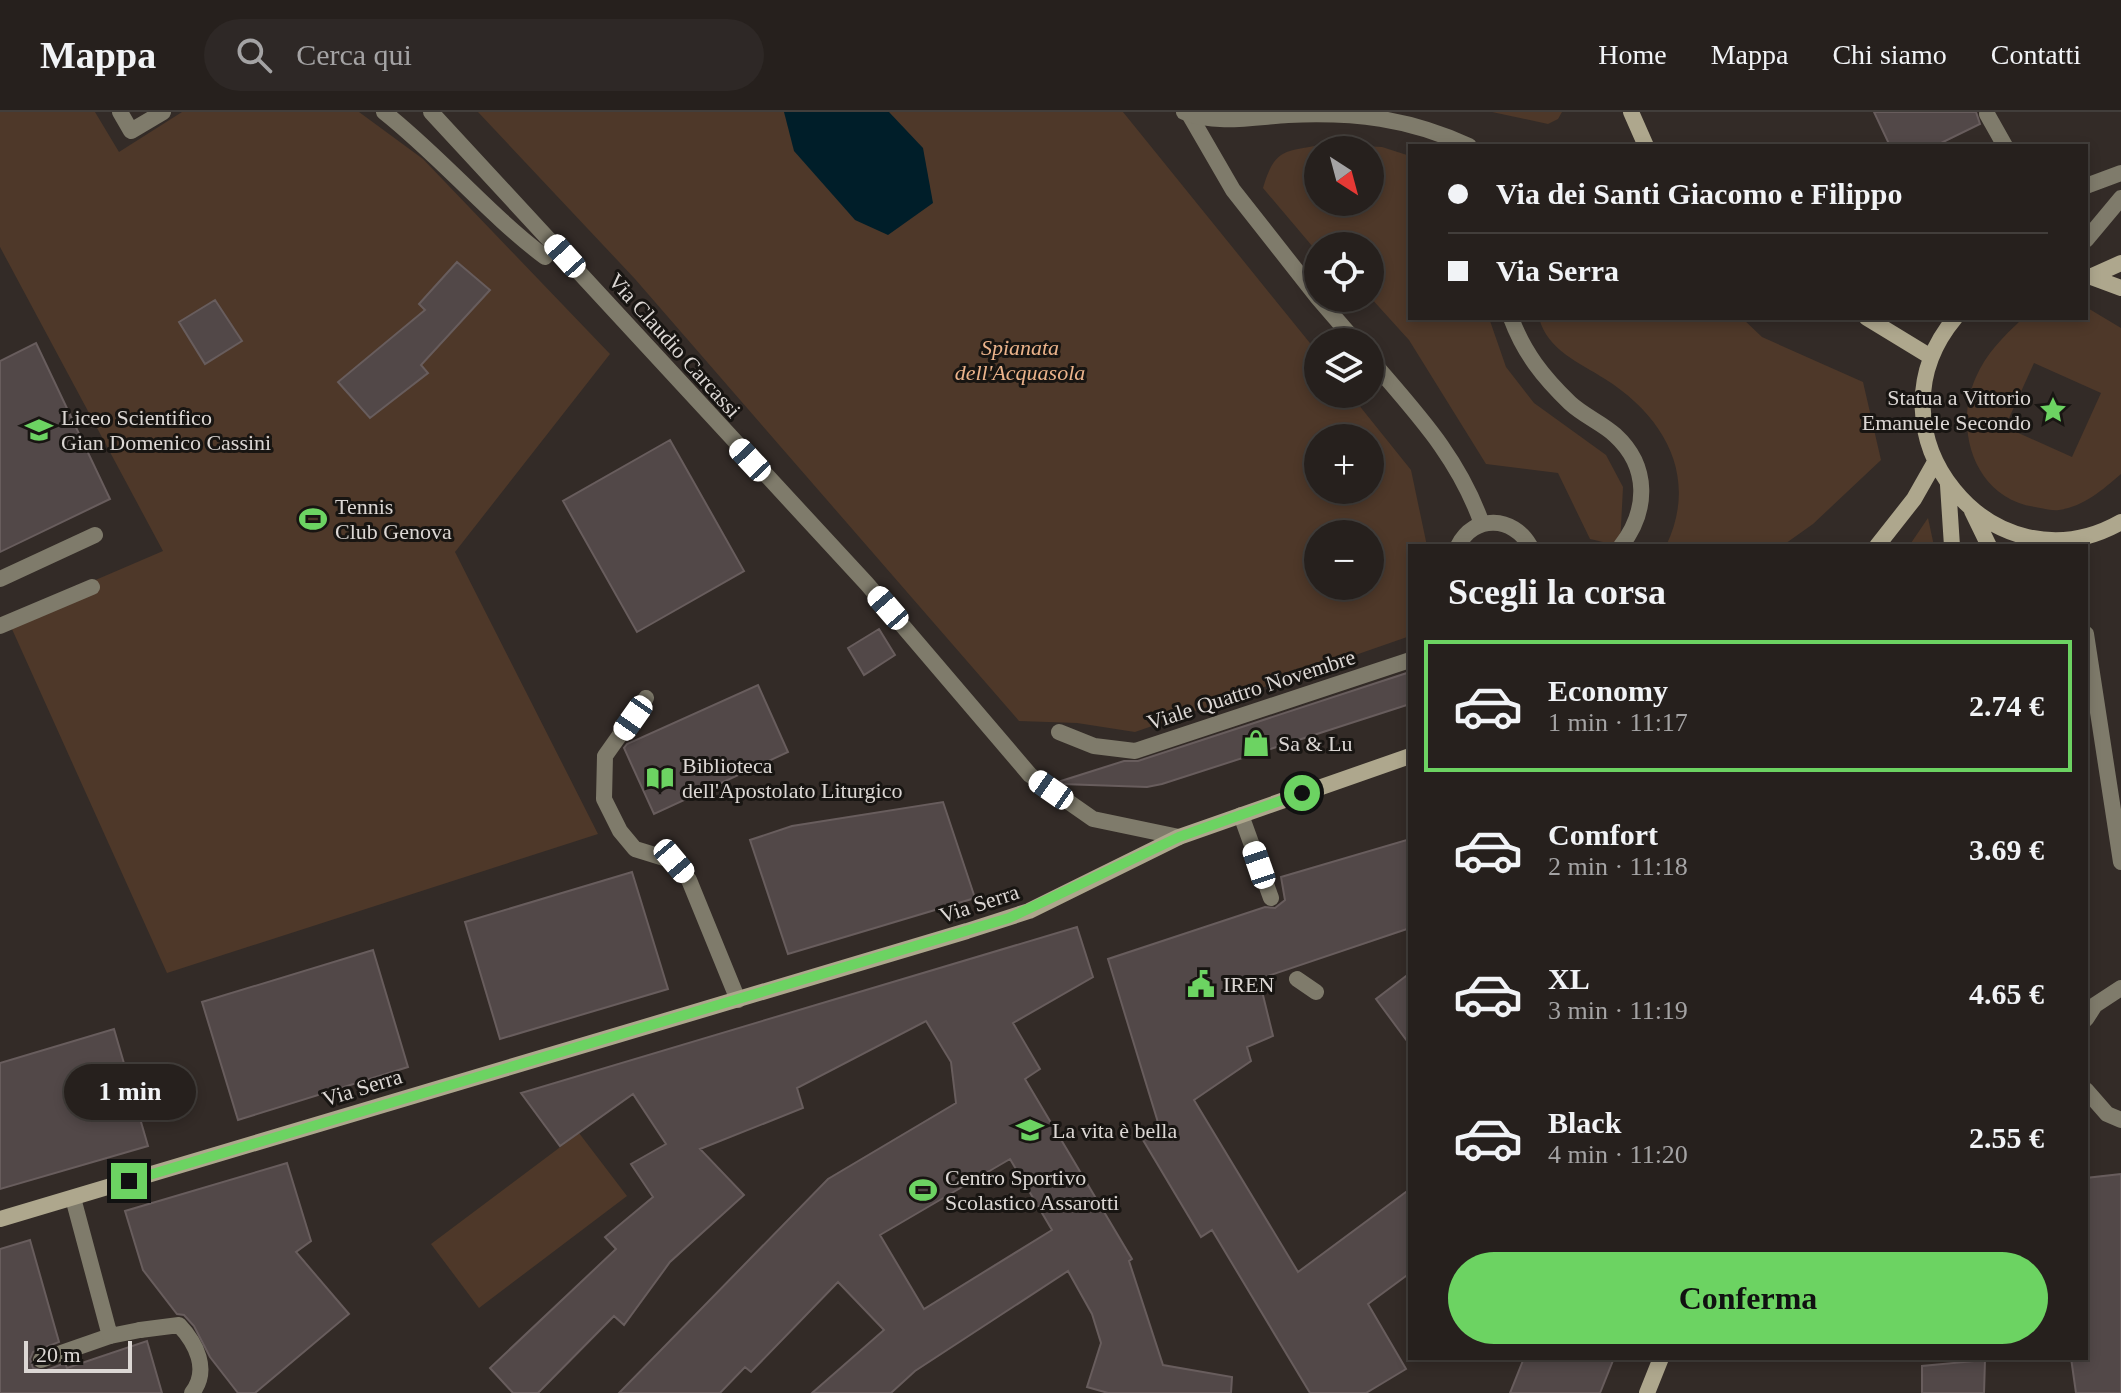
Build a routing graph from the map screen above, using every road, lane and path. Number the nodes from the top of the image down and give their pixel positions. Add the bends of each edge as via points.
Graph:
1 (120, 112) edge
2 (163, 112) edge
3 (384, 112) edge
4 (431, 112) edge
5 (1631, 112) edge
6 (1186, 113) edge
7 (1987, 114) dead end
8 (1227, 115) edge
9 (1465, 144) edge
10 (1645, 144) edge
11 (2004, 144) edge
12 (2121, 173) edge
13 (2088, 185) edge
14 (2121, 198) edge
15 (2088, 238) edge
16 (545, 257) dead end
17 (2121, 263) edge
18 (2089, 276) edge
19 (1304, 280) edge
20 (2121, 288) edge
21 (1330, 312) edge
22 (1512, 320) edge
23 (1870, 320) edge
24 (1954, 320) edge
25 (1344, 328) edge
26 (1931, 357) junction
27 (1384, 376) edge
28 (1935, 462) junction
29 (1948, 485) junction
30 (1971, 509) junction
31 (2121, 522) edge
32 (1482, 524) junction
33 (2095, 534) junction
34 (95, 535) dead end
35 (1459, 544) edge
36 (1529, 544) edge
37 (1623, 544) edge
38 (1879, 544) edge
39 (1952, 544) edge
40 (1988, 544) edge
41 (2082, 544) edge
42 (0, 579) edge
43 (92, 587) dead end
44 (0, 626) edge
45 (2088, 647) edge
46 (1408, 661) edge
47 (646, 698) dead end
48 (1059, 732) dead end
49 (1408, 757) edge
50 (1241, 815) junction
51 (1179, 837) junction
52 (2121, 862) edge
53 (1271, 898) dead end
54 (1297, 979) dead end
55 (2121, 988) edge
56 (1316, 992) dead end
57 (738, 1000) junction
58 (2089, 1007) edge
59 (2088, 1092) edge
60 (2121, 1120) edge
61 (73, 1198) junction
62 (0, 1219) edge
63 (110, 1336) junction
64 (41, 1360) dead end
65 (1660, 1360) edge
66 (192, 1393) edge
67 (1647, 1393) edge

1 - 2 street via 131,131
3 - 16 street via 509,230
4 - 51 street, Via Claudio Carcassi via 867,584 1030,775 1093,819
5 - 10 main road
6 - 8 street
6 - 19 street via 1233,190
7 - 11 street
8 - 9 street via 1384,116
12 - 13 street
14 - 15 street
17 - 18 main road
18 - 20 main road
21 - 25 street
22 - 37 street via 1523,350 1552,386 1616,436 1636,462 1642,495 1637,526
23 - 26 main road
24 - 26 main road
26 - 28 main road via 1922,410
27 - 32 street via 1450,454
28 - 29 main road
28 - 38 main road
29 - 30 main road
29 - 39 main road
30 - 33 main road via 2029,537
30 - 40 main road
31 - 33 main road
32 - 35 street
32 - 36 street via 1509,525
33 - 41 main road
34 - 42 street
43 - 44 street
45 - 52 street
46 - 48 street, Viale Quattro Novembre via 1135,751 1094,746
47 - 57 street via 605,756 604,799 635,849 674,861 689,880
49 - 50 main road, Via Serra
50 - 51 main road, Via Serra
50 - 53 street
51 - 57 main road, Via Serra via 1029,911
54 - 56 street
55 - 58 street
57 - 61 main road, Via Serra
59 - 60 street via 2107,1114
61 - 62 main road, Via Serra
61 - 63 street
63 - 64 street
63 - 66 street via 179,1325 194,1341 200,1365
65 - 67 main road

